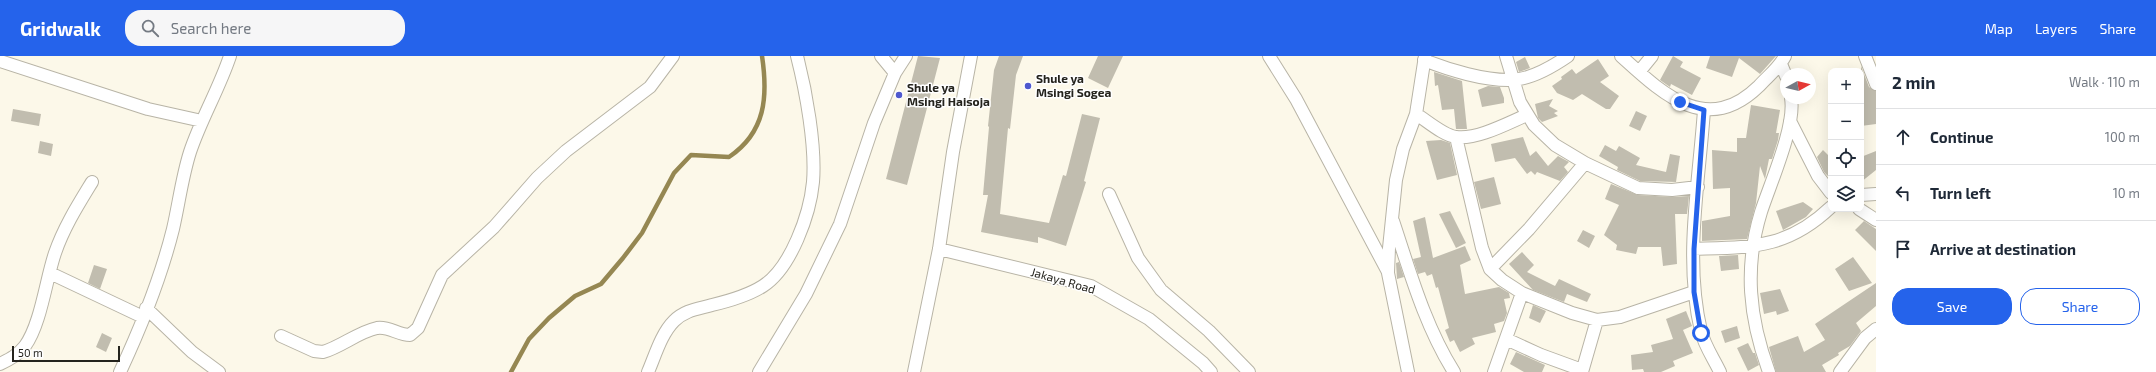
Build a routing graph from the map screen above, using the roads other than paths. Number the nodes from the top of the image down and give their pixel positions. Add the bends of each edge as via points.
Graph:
1 (230, 56) edge
2 (673, 56) edge
3 (797, 56) edge
4 (881, 56) edge
5 (906, 56) edge
6 (970, 56) edge
7 (1506, 56) edge
8 (1568, 56) edge
9 (1621, 56) edge
10 (1652, 56) edge
11 (1865, 56) edge
12 (1272, 58) edge
13 (1425, 58) edge
14 (1783, 60) edge
15 (0, 62) edge
16 (1639, 72) junction
17 (895, 73) junction
18 (1512, 80) junction
19 (1876, 84) edge
20 (1791, 104) edge
21 (1704, 110) junction
22 (1416, 114) junction
23 (1527, 115) junction
24 (202, 121) junction
25 (1790, 121) junction
26 (1456, 137) junction
27 (1585, 163) junction
28 (92, 182) dead end
29 (1698, 187) junction
30 (1828, 189) edge
31 (1109, 194) dead end
32 (1876, 194) edge
33 (1864, 195) edge
34 (1828, 210) edge
35 (1864, 212) edge
36 (1391, 216) junction
37 (1876, 220) edge
38 (1753, 247) junction
39 (939, 249) junction
40 (1694, 249) junction
41 (1490, 270) junction
42 (50, 273) junction
43 (1388, 273) junction
44 (1694, 292) junction
45 (1522, 293) junction
46 (144, 313) junction
47 (1596, 320) junction
48 (1876, 329) edge
49 (281, 336) dead end
50 (1506, 339) junction
51 (0, 364) edge
52 (1582, 371) edge
53 (120, 372) edge
54 (219, 372) edge
55 (648, 372) edge
56 (759, 372) edge
57 (914, 372) edge
58 (1211, 372) edge
59 (1249, 372) edge
60 (1408, 372) edge
61 (1454, 372) edge
62 (1494, 372) edge
63 (1720, 372) edge
64 (1768, 372) edge
65 (1840, 372) edge

1 - 24 street
2 - 49 street via 650,87 566,151 537,178 494,227 442,275 418,328 410,335 400,335 389,328 378,328 323,352 314,352
3 - 55 street via 811,136 813,182 801,229 788,258 779,274 763,286 713,305 690,310 674,321 663,337
4 - 17 street
5 - 17 street
6 - 39 street
7 - 18 street
8 - 18 street via 1543,72
9 - 16 street
10 - 16 street
11 - 19 street
12 - 43 street
13 - 18 street via 1440,67
13 - 22 street
14 - 21 street via 1751,93 1731,105 1717,110
15 - 24 street via 148,110
16 - 21 street via 1661,91 1680,102
17 - 56 street via 874,123 840,224 806,294
18 - 23 street
20 - 25 street
21 - 29 street
22 - 26 street
22 - 36 street via 1403,149
23 - 26 street via 1486,132
23 - 27 street via 1555,145
24 - 46 street via 183,175 172,230
25 - 30 street via 1818,176
25 - 38 street
26 - 41 street via 1475,220
27 - 29 street via 1638,188 1672,190
27 - 41 street
28 - 42 street via 70,217 55,253
29 - 40 street
31 - 59 street via 1138,258 1161,290 1209,331
32 - 33 street
34 - 38 street via 1816,222 1797,234
35 - 37 street
36 - 43 street
36 - 61 street via 1414,284 1433,331
38 - 40 street
38 - 64 street via 1750,271 1752,305
39 - 57 street
39 - 58 street, Jakaya Road via 1091,286 1149,319
40 - 44 street
41 - 45 street
42 - 46 street
42 - 51 street via 25,346 14,357
43 - 60 street
44 - 47 street via 1620,317
44 - 63 street via 1701,333
45 - 47 street
45 - 50 street
46 - 53 street
46 - 54 street
47 - 52 street
48 - 65 street via 1864,338
50 - 52 street
50 - 62 street

